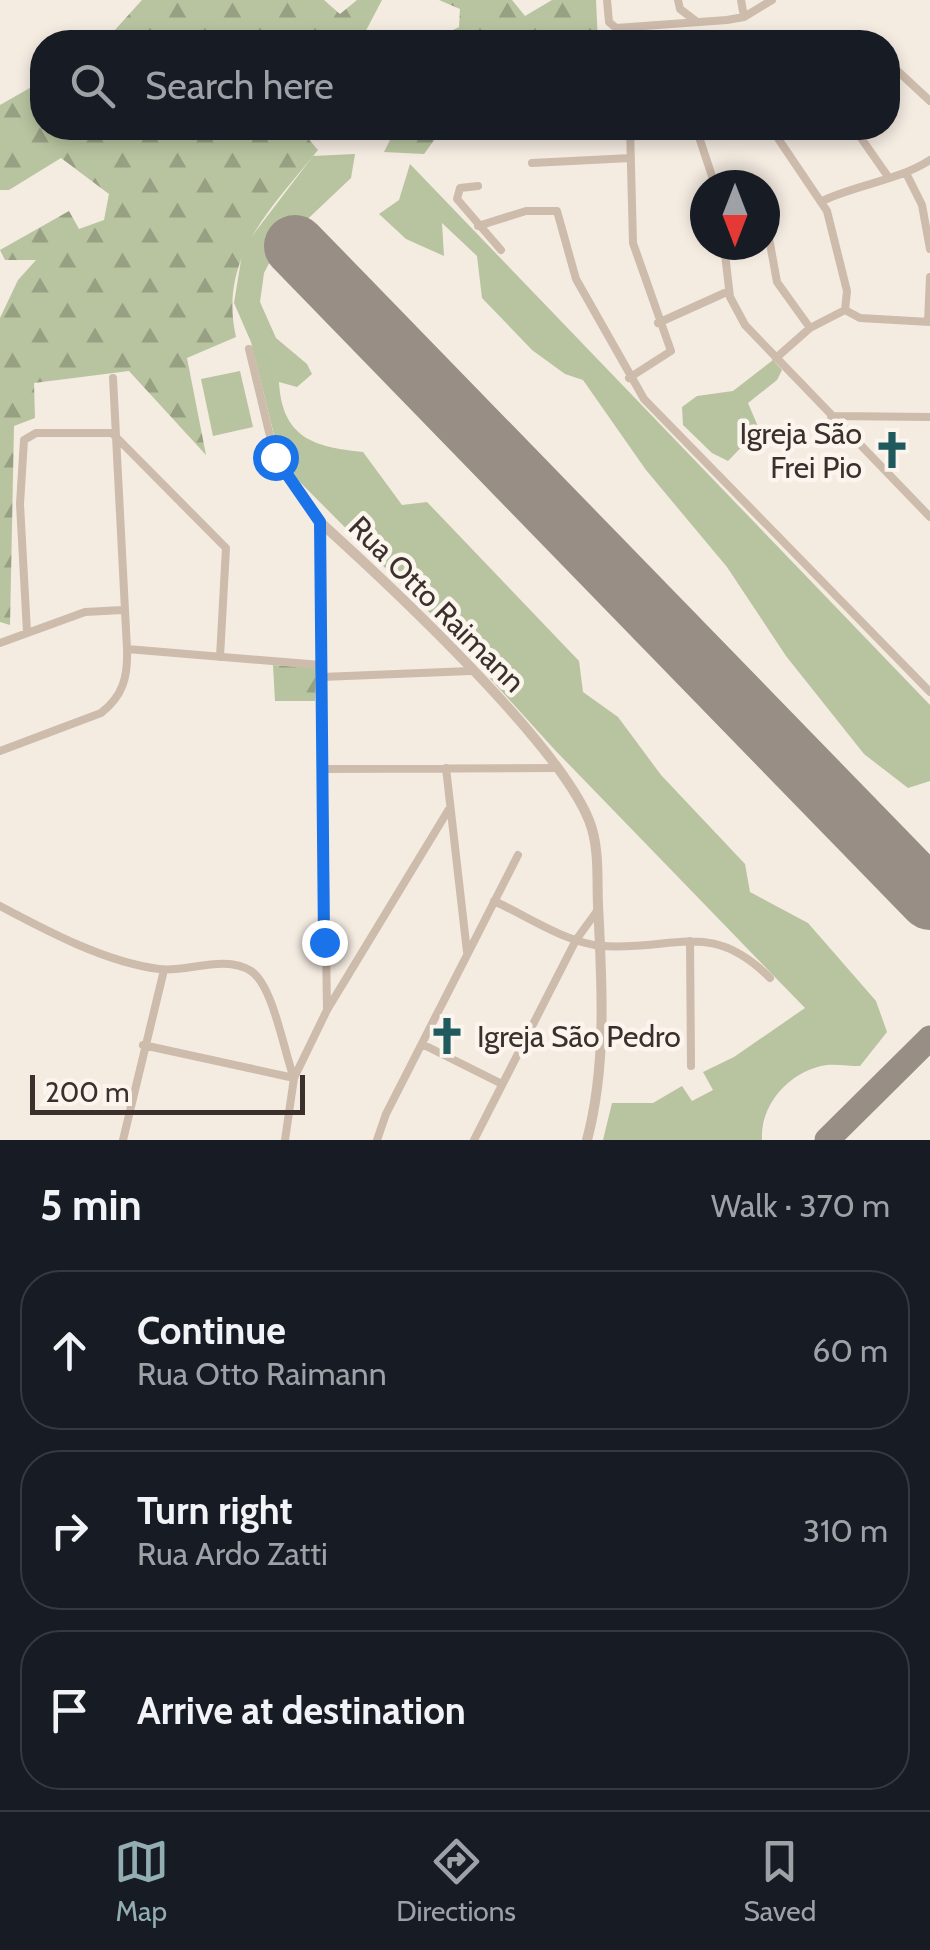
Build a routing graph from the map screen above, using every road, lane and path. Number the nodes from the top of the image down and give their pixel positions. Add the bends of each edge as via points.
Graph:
1 (607, 0) edge
2 (678, 0) edge
3 (741, 0) edge
4 (772, 0) edge
5 (744, 17) junction
6 (697, 22) junction
7 (647, 28) joint
8 (900, 73) edge
9 (930, 102) edge
10 (630, 140) edge
11 (700, 140) edge
12 (779, 140) edge
13 (862, 140) edge
14 (631, 158) junction
15 (930, 160) edge
16 (532, 163) dead end
17 (710, 170) edge
18 (907, 175) junction
19 (888, 178) junction
20 (478, 186) dead end
21 (822, 201) junction
22 (478, 226) junction
23 (930, 249) edge
24 (500, 250) dead end
25 (726, 260) edge
26 (773, 260) edge
27 (930, 276) edge
28 (729, 290) junction
29 (844, 310) junction
30 (658, 322) junction
31 (929, 322) edge
32 (810, 328) junction
33 (248, 349) dead end
34 (776, 358) junction
35 (113, 378) dead end
36 (629, 378) junction
37 (831, 416) junction
38 (930, 416) edge
39 (112, 433) junction
40 (930, 518) edge
41 (320, 522) junction
42 (122, 610) junction
43 (27, 632) junction
44 (0, 642) edge
45 (126, 650) junction
46 (220, 658) junction
47 (322, 665) junction
48 (470, 671) junction
49 (322, 677) junction
50 (929, 690) edge
51 (0, 751) edge
52 (324, 768) junction
53 (446, 768) junction
54 (556, 768) junction
55 (449, 810) junction
56 (518, 855) dead end
57 (494, 900) junction
58 (0, 906) edge
59 (598, 908) junction
60 (576, 940) junction
61 (690, 942) junction
62 (601, 946) junction
63 (467, 952) junction
64 (164, 970) junction
65 (770, 978) dead end
66 (327, 1010) junction
67 (143, 1045) junction
68 (424, 1045) junction
69 (690, 1066) dead end
70 (294, 1078) junction
71 (502, 1084) junction
72 (123, 1140) edge
73 (285, 1140) edge
74 (377, 1140) edge
75 (474, 1140) edge
76 (587, 1140) edge

1 - 7 street via 616,28
2 - 6 street
3 - 5 street
4 - 5 street
5 - 6 street
6 - 7 street
8 - 9 street
10 - 14 street
11 - 17 street
12 - 21 street
13 - 19 street
14 - 16 street
14 - 30 street via 633,243
15 - 18 street
18 - 19 street
18 - 23 street via 922,205
19 - 21 street
20 - 22 street via 455,194
21 - 29 street via 847,291
22 - 24 street
22 - 36 street via 551,207 561,216 576,280
25 - 28 street
26 - 32 street via 777,282
27 - 31 street
28 - 30 street
28 - 34 street via 744,326
29 - 31 street via 860,318
29 - 32 street
30 - 36 street via 671,352
32 - 34 street
33 - 41 street, Rua Otto Raimann via 275,457
34 - 37 street
35 - 39 street
36 - 50 street via 700,461
37 - 38 street
37 - 40 street
39 - 42 street
39 - 43 street via 36,432 24,440
39 - 46 street via 226,548
41 - 47 street
41 - 48 street, Rua Otto Raimann
42 - 43 street via 85,612
42 - 45 street
43 - 44 street
45 - 46 street
45 - 51 street via 127,674 113,704
46 - 47 street
47 - 49 street
48 - 49 street
48 - 54 street, Rua Otto Raimann
49 - 52 street
52 - 53 street
52 - 66 street
53 - 54 street
53 - 55 street
54 - 59 street, Rua Otto Raimann via 592,828
55 - 63 street
55 - 66 street
56 - 57 street
57 - 60 street
57 - 63 street
58 - 64 street via 86,946
59 - 60 street
59 - 62 street
60 - 62 street
60 - 71 street
61 - 62 street
61 - 65 street via 730,945
61 - 69 street
62 - 76 street via 596,1104
63 - 68 street
64 - 67 street
64 - 70 street via 251,971 264,987
66 - 70 street
67 - 70 street
67 - 72 street
68 - 71 street
68 - 74 street
70 - 73 street
71 - 75 street

